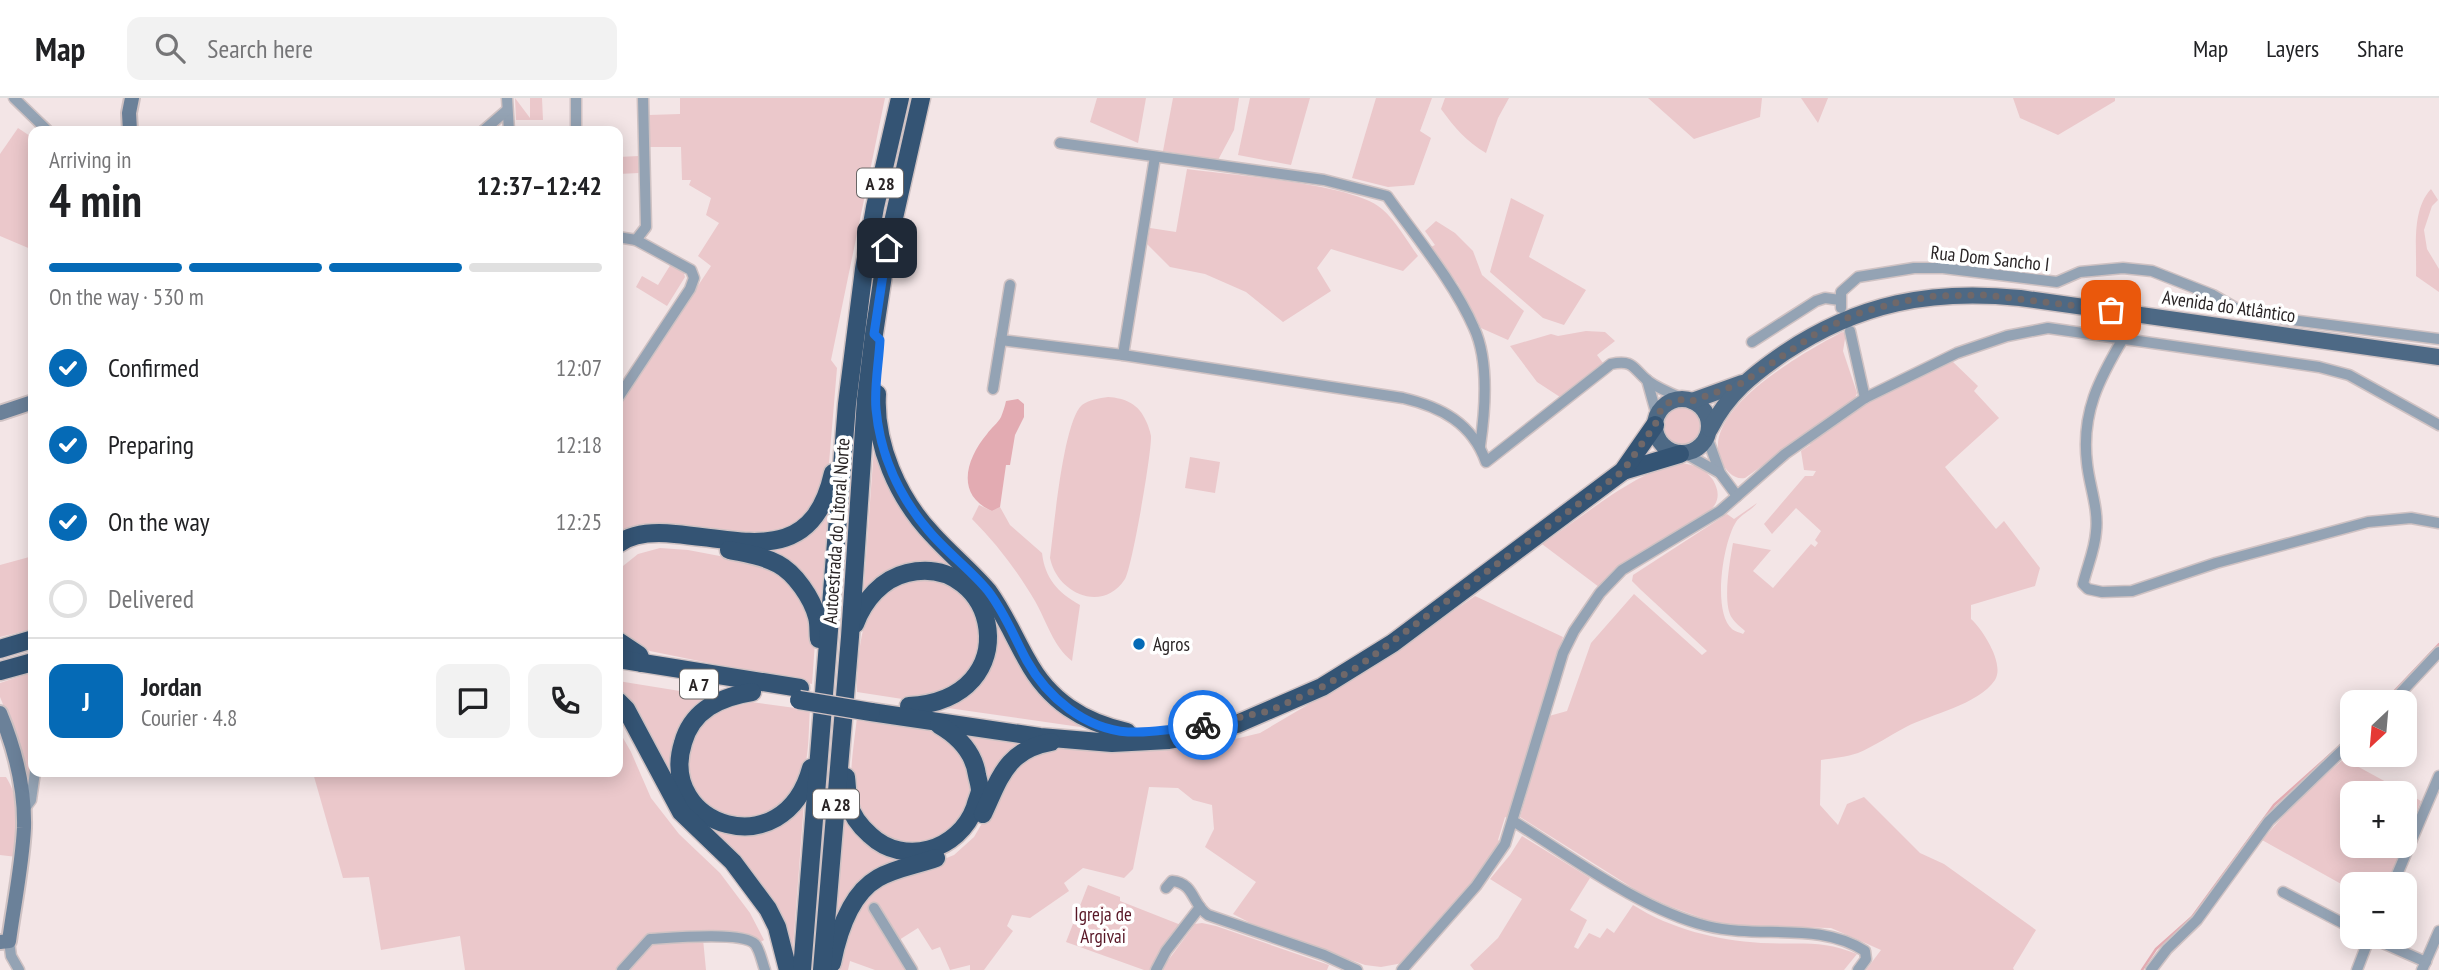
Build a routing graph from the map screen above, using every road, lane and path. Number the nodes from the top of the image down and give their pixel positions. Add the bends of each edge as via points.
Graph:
1 (14, 98) edge
2 (132, 98) edge
3 (507, 98) edge
4 (576, 98) edge
5 (643, 98) edge
6 (901, 98) edge
7 (921, 98) edge
8 (506, 111) junction
9 (43, 126) edge
10 (130, 126) edge
11 (489, 126) edge
12 (508, 126) edge
13 (576, 126) edge
14 (1060, 143) dead end
15 (1156, 157) junction
16 (623, 238) edge
17 (636, 240) junction
18 (1010, 285) dead end
19 (1850, 331) dead end
20 (874, 334) junction
21 (2124, 337) junction
22 (2439, 339) edge
23 (1001, 340) junction
24 (1752, 342) dead end
25 (1123, 355) junction
26 (2439, 357) edge
27 (1647, 380) junction
28 (1742, 383) junction
29 (993, 389) dead end
30 (623, 390) edge
31 (1865, 398) junction
32 (1688, 400) junction
33 (28, 404) edge
34 (847, 404) junction
35 (0, 413) edge
36 (1656, 420) junction
37 (2439, 425) edge
38 (1709, 433) junction
39 (1480, 446) junction
40 (1683, 454) junction
41 (1623, 471) junction
42 (1720, 472) junction
43 (1737, 496) junction
44 (2439, 523) edge
45 (623, 541) edge
46 (623, 553) edge
47 (850, 637) junction
48 (28, 641) edge
49 (623, 644) edge
50 (0, 649) edge
51 (2439, 652) edge
52 (623, 660) edge
53 (28, 663) edge
54 (642, 663) junction
55 (0, 671) edge
56 (623, 672) edge
57 (2403, 690) edge
58 (751, 692) junction
59 (799, 694) junction
60 (823, 699) junction
61 (845, 701) junction
62 (623, 706) edge
63 (871, 706) junction
64 (909, 706) junction
65 (1269, 711) junction
66 (0, 713) edge
67 (926, 720) junction
68 (1127, 732) junction
69 (820, 737) junction
70 (1066, 740) junction
71 (2340, 753) edge
72 (2439, 776) edge
73 (34, 777) edge
74 (23, 812) junction
75 (1513, 821) junction
76 (2398, 872) edge
77 (1166, 888) dead end
78 (2283, 892) dead end
79 (1200, 907) junction
80 (874, 908) dead end
81 (2340, 922) edge
82 (2439, 931) edge
83 (4, 942) edge
84 (2365, 949) edge
85 (2392, 949) edge
86 (1415, 966) edge
87 (2424, 966) edge
88 (19, 970) edge
89 (622, 970) edge
90 (765, 970) edge
91 (788, 970) edge
92 (803, 970) edge
93 (822, 970) edge
94 (830, 970) edge
95 (912, 970) edge
96 (1156, 970) edge
97 (1357, 970) edge
98 (1402, 970) edge
99 (1858, 970) edge
100 (2151, 970) edge
101 (2357, 970) edge

1 - 9 street
2 - 10 street
3 - 8 street
4 - 13 street
5 - 17 street via 646,227
6 - 34 highway, Autoestrada do Litoral Norte / A 28 via 864,269
7 - 20 highway, Autoestrada do Litoral Norte / A 28 via 887,248
8 - 11 street
8 - 12 street
14 - 15 street
15 - 25 street
15 - 39 street via 1324,180 1387,196 1475,329 1482,355 1485,417
16 - 17 street
17 - 30 street via 691,270 694,278
18 - 23 street
19 - 31 street
20 - 47 highway, Autoestrada do Litoral Norte / A 28
20 - 68 highway via 880,340 876,408 882,443 913,511 1001,609 1028,662 1054,697 1084,718
21 - 31 street via 2048,328 2028,331 1957,353
21 - 37 street via 2319,366 2349,375
21 - 44 street via 2094,390 2087,424 2087,462 2097,531 2082,584 2088,589 2132,591 2368,522 2411,518
22 - 24 street, Rua Dom Sancho I via 2239,310 2152,271 2080,272 2057,282 1943,268 1858,277 1841,292 1841,304 1825,298 1815,301
23 - 25 street
23 - 29 street
25 - 39 street via 1431,405 1447,413
26 - 28 main road, Avenida do Atlântico via 2020,298 1952,295 1856,314 1800,342
27 - 32 street
27 - 36 street
27 - 39 street via 1634,366 1611,364 1486,462
28 - 32 main road
28 - 38 main road
31 - 43 street via 1785,454
32 - 36 main road via 1668,403
32 - 38 main road via 1705,411
33 - 35 street
34 - 45 highway via 827,496 808,524 784,540 759,543 665,533
34 - 60 highway, Autoestrada do Litoral Norte / A 28
36 - 40 main road via 1659,441 1670,451
36 - 41 highway
38 - 40 main road via 1697,449
38 - 42 street
40 - 41 highway
40 - 42 street
41 - 65 highway via 1375,655 1322,687
42 - 43 street
43 - 75 street via 1622,570 1600,593 1563,653
46 - 60 highway via 642,545 668,543 753,555 779,564 809,598 817,617
47 - 61 highway, Autoestrada do Litoral Norte / A 28
47 - 64 highway via 871,597 901,575 937,572 971,593 988,629 981,669 951,696
48 - 50 highway
49 - 54 highway via 639,655
51 - 57 street
52 - 54 highway, A 7
53 - 55 highway
54 - 59 highway, A 7
56 - 58 highway, A 7
58 - 59 highway, A 7
58 - 69 highway via 709,705 686,732 678,770 685,791 703,813 719,822 753,828 784,815 807,783
59 - 63 highway, A 7
60 - 69 highway, Autoestrada do Litoral Norte / A 28
61 - 67 highway via 849,805 860,826 881,845 919,853 957,836 971,817 980,792 976,770 963,744
61 - 93 highway, Autoestrada do Litoral Norte / A 28
62 - 91 highway via 681,812 733,862 768,909
63 - 64 highway, A 7
63 - 67 highway, A 7
64 - 68 highway, A 7 via 1049,729
65 - 68 highway, A 7 via 1206,724
65 - 70 highway, A 7 via 1218,731 1170,740
66 - 74 street via 13,745
67 - 70 highway, A 7
69 - 92 highway, Autoestrada do Litoral Norte / A 28
70 - 94 highway via 1034,746 1007,764 979,820 949,853 878,878 861,891 835,945
71 - 100 street via 2269,821 2197,920
72 - 76 street
73 - 74 street via 31,800
74 - 83 street via 20,863
75 - 86 street via 1505,844
75 - 99 street via 1641,900 1682,919 1736,932 1833,935 1865,951 1866,959
77 - 79 street via 1176,881 1188,886
78 - 81 street
79 - 96 street
79 - 97 street via 1216,918
80 - 95 street
82 - 87 street
83 - 88 street
84 - 101 street
85 - 87 street
86 - 98 street
89 - 90 street via 650,939 719,936 754,943

